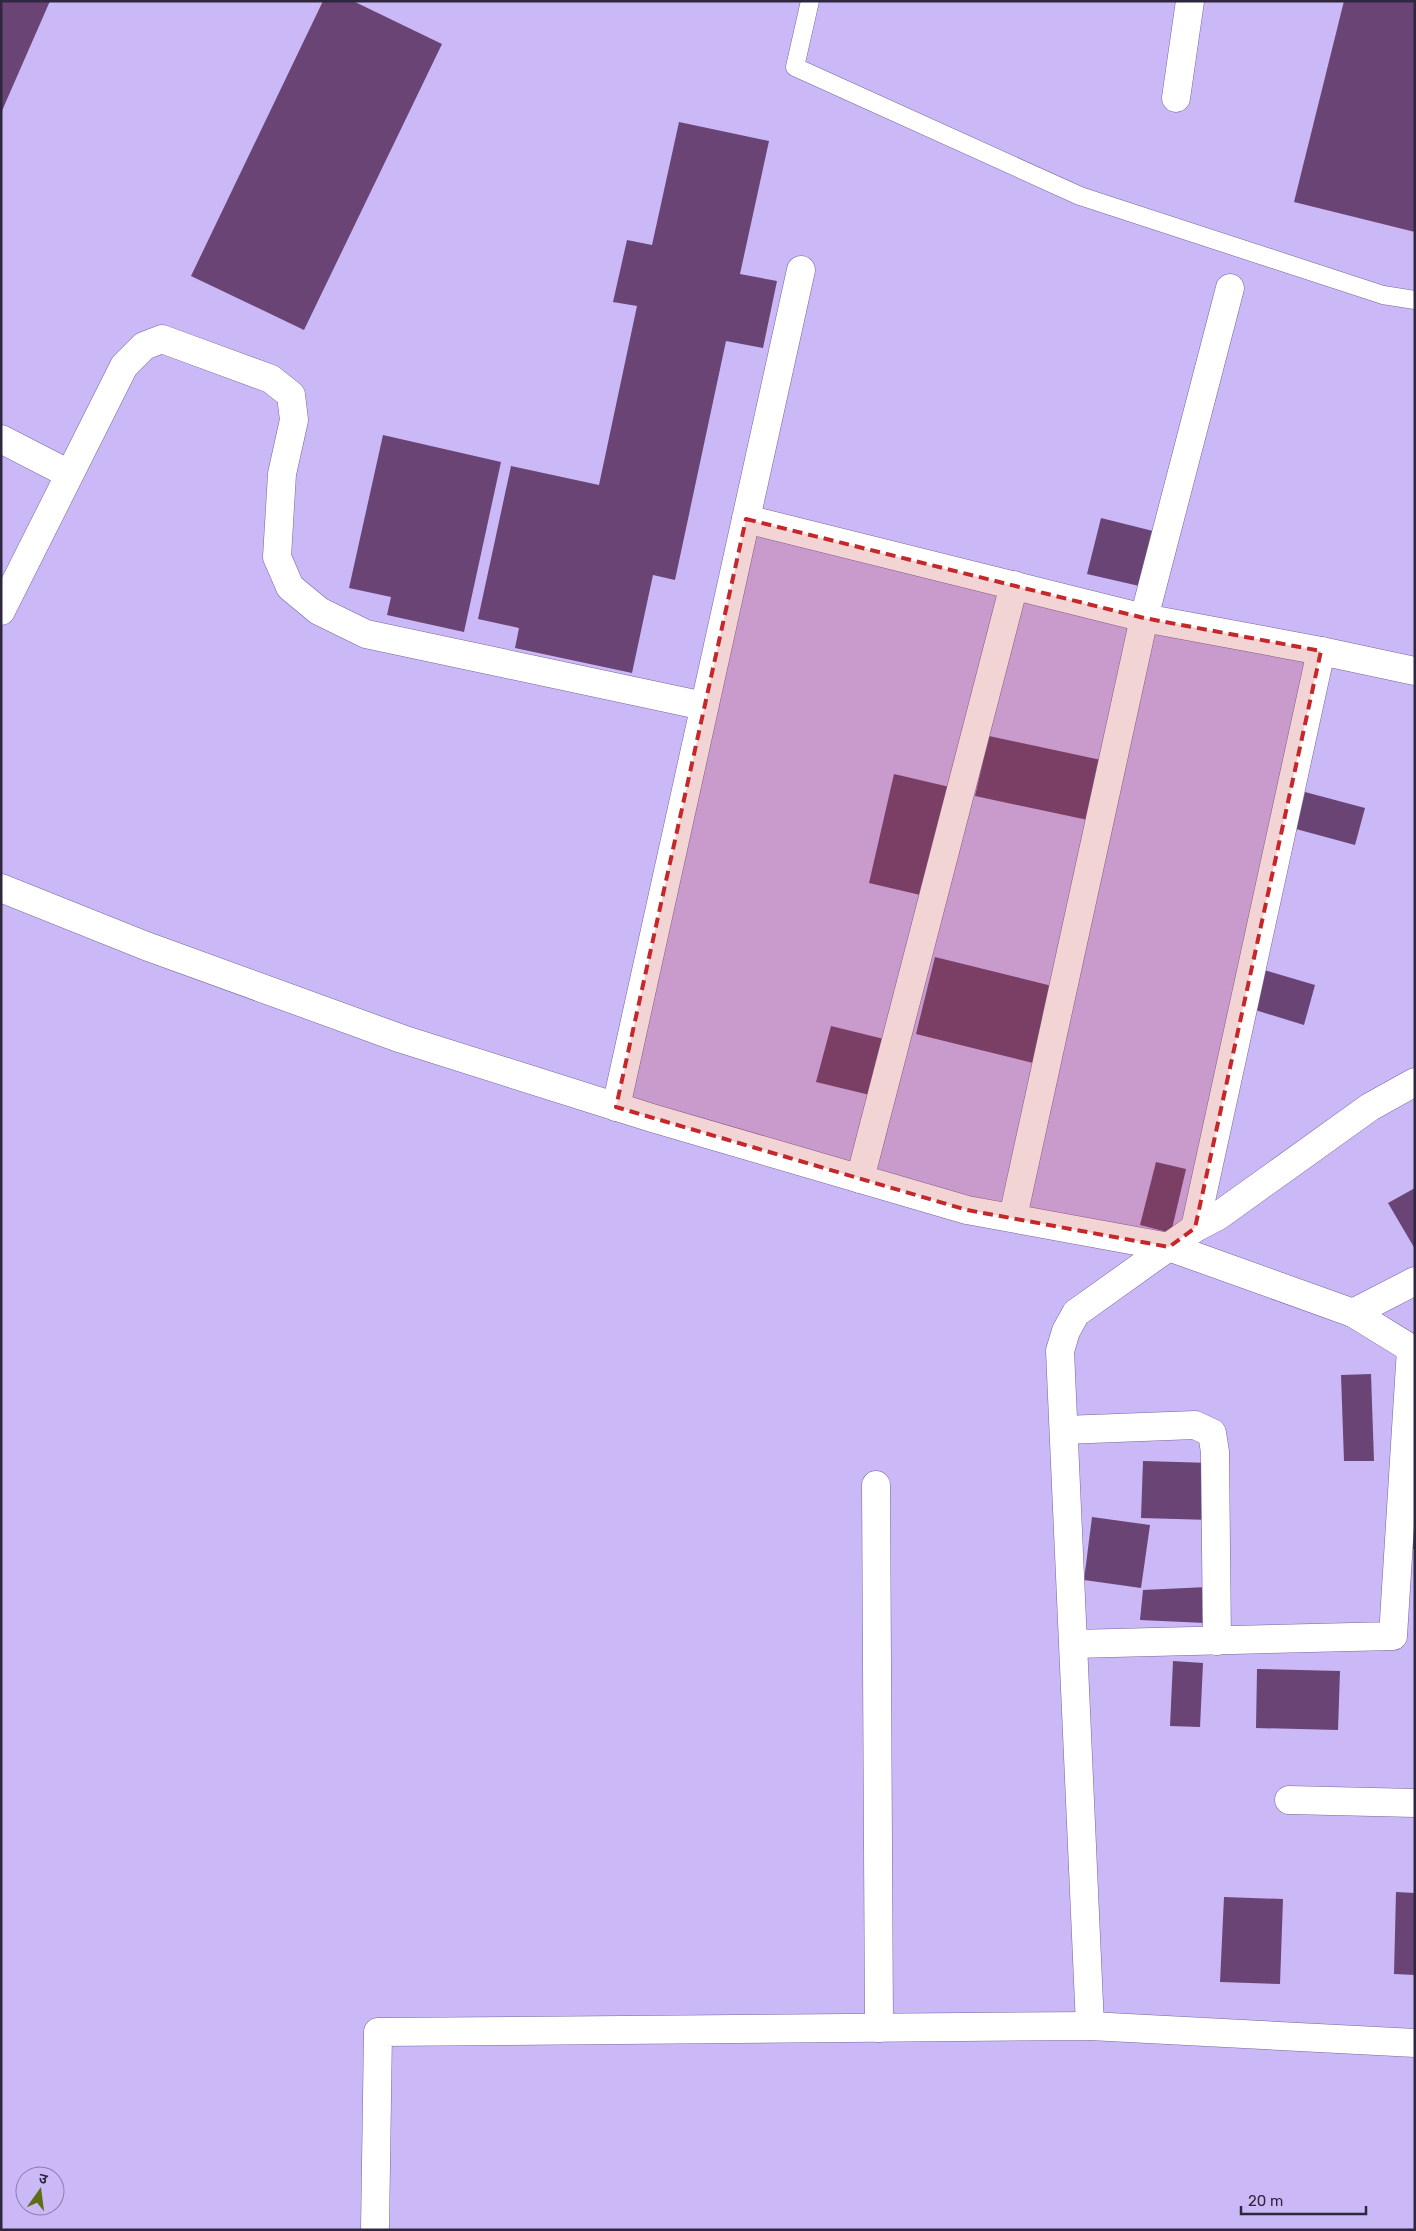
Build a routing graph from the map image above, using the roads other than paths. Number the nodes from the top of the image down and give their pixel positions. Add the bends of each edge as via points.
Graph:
1 (810, 1) edge
2 (1190, 1) edge
3 (1176, 98) dead end
4 (801, 270) dead end
5 (1230, 288) dead end
6 (1415, 300) edge
7 (1, 439) edge
8 (69, 474) junction
9 (746, 519) junction
10 (1014, 585) junction
11 (1, 611) edge
12 (1144, 618) junction
13 (1321, 651) junction
14 (1415, 671) edge
15 (704, 706) junction
16 (1, 888) edge
17 (1415, 1082) edge
18 (616, 1107) junction
19 (860, 1179) junction
20 (1013, 1217) junction
21 (1195, 1228) junction
22 (1169, 1247) junction
23 (1415, 1281) edge
24 (1353, 1313) junction
25 (1413, 1350) edge
26 (1064, 1430) junction
27 (876, 1486) dead end
28 (1217, 1641) junction
29 (1074, 1644) junction
30 (1289, 1800) dead end
31 (1415, 1803) edge
32 (1090, 2026) junction
33 (878, 2028) junction
34 (1415, 2043) edge
35 (375, 2230) edge

1 - 6 lane via 795,67 1080,196 1383,295
2 - 3 street
4 - 9 street
5 - 12 street
7 - 8 street
8 - 11 street
8 - 15 street via 124,366 144,346 162,340 271,379 290,395 294,420 282,474 277,557 290,588 319,611 366,634
9 - 10 street
9 - 15 street
10 - 12 street
10 - 19 street
12 - 13 street
12 - 20 street
13 - 14 street
13 - 21 street
15 - 18 street
16 - 18 street via 146,946 402,1039
17 - 21 street via 1370,1107 1218,1216
18 - 19 street
19 - 20 street via 967,1210
20 - 22 street
21 - 22 street
22 - 24 street
22 - 26 street via 1076,1313 1060,1351
23 - 24 street
24 - 25 street
25 - 28 street via 1393,1636
26 - 28 street via 1195,1426 1212,1433 1215,1452
26 - 29 street
27 - 33 street
28 - 29 street
29 - 32 street
30 - 31 street
32 - 33 street
32 - 34 street
33 - 35 street via 378,2032

